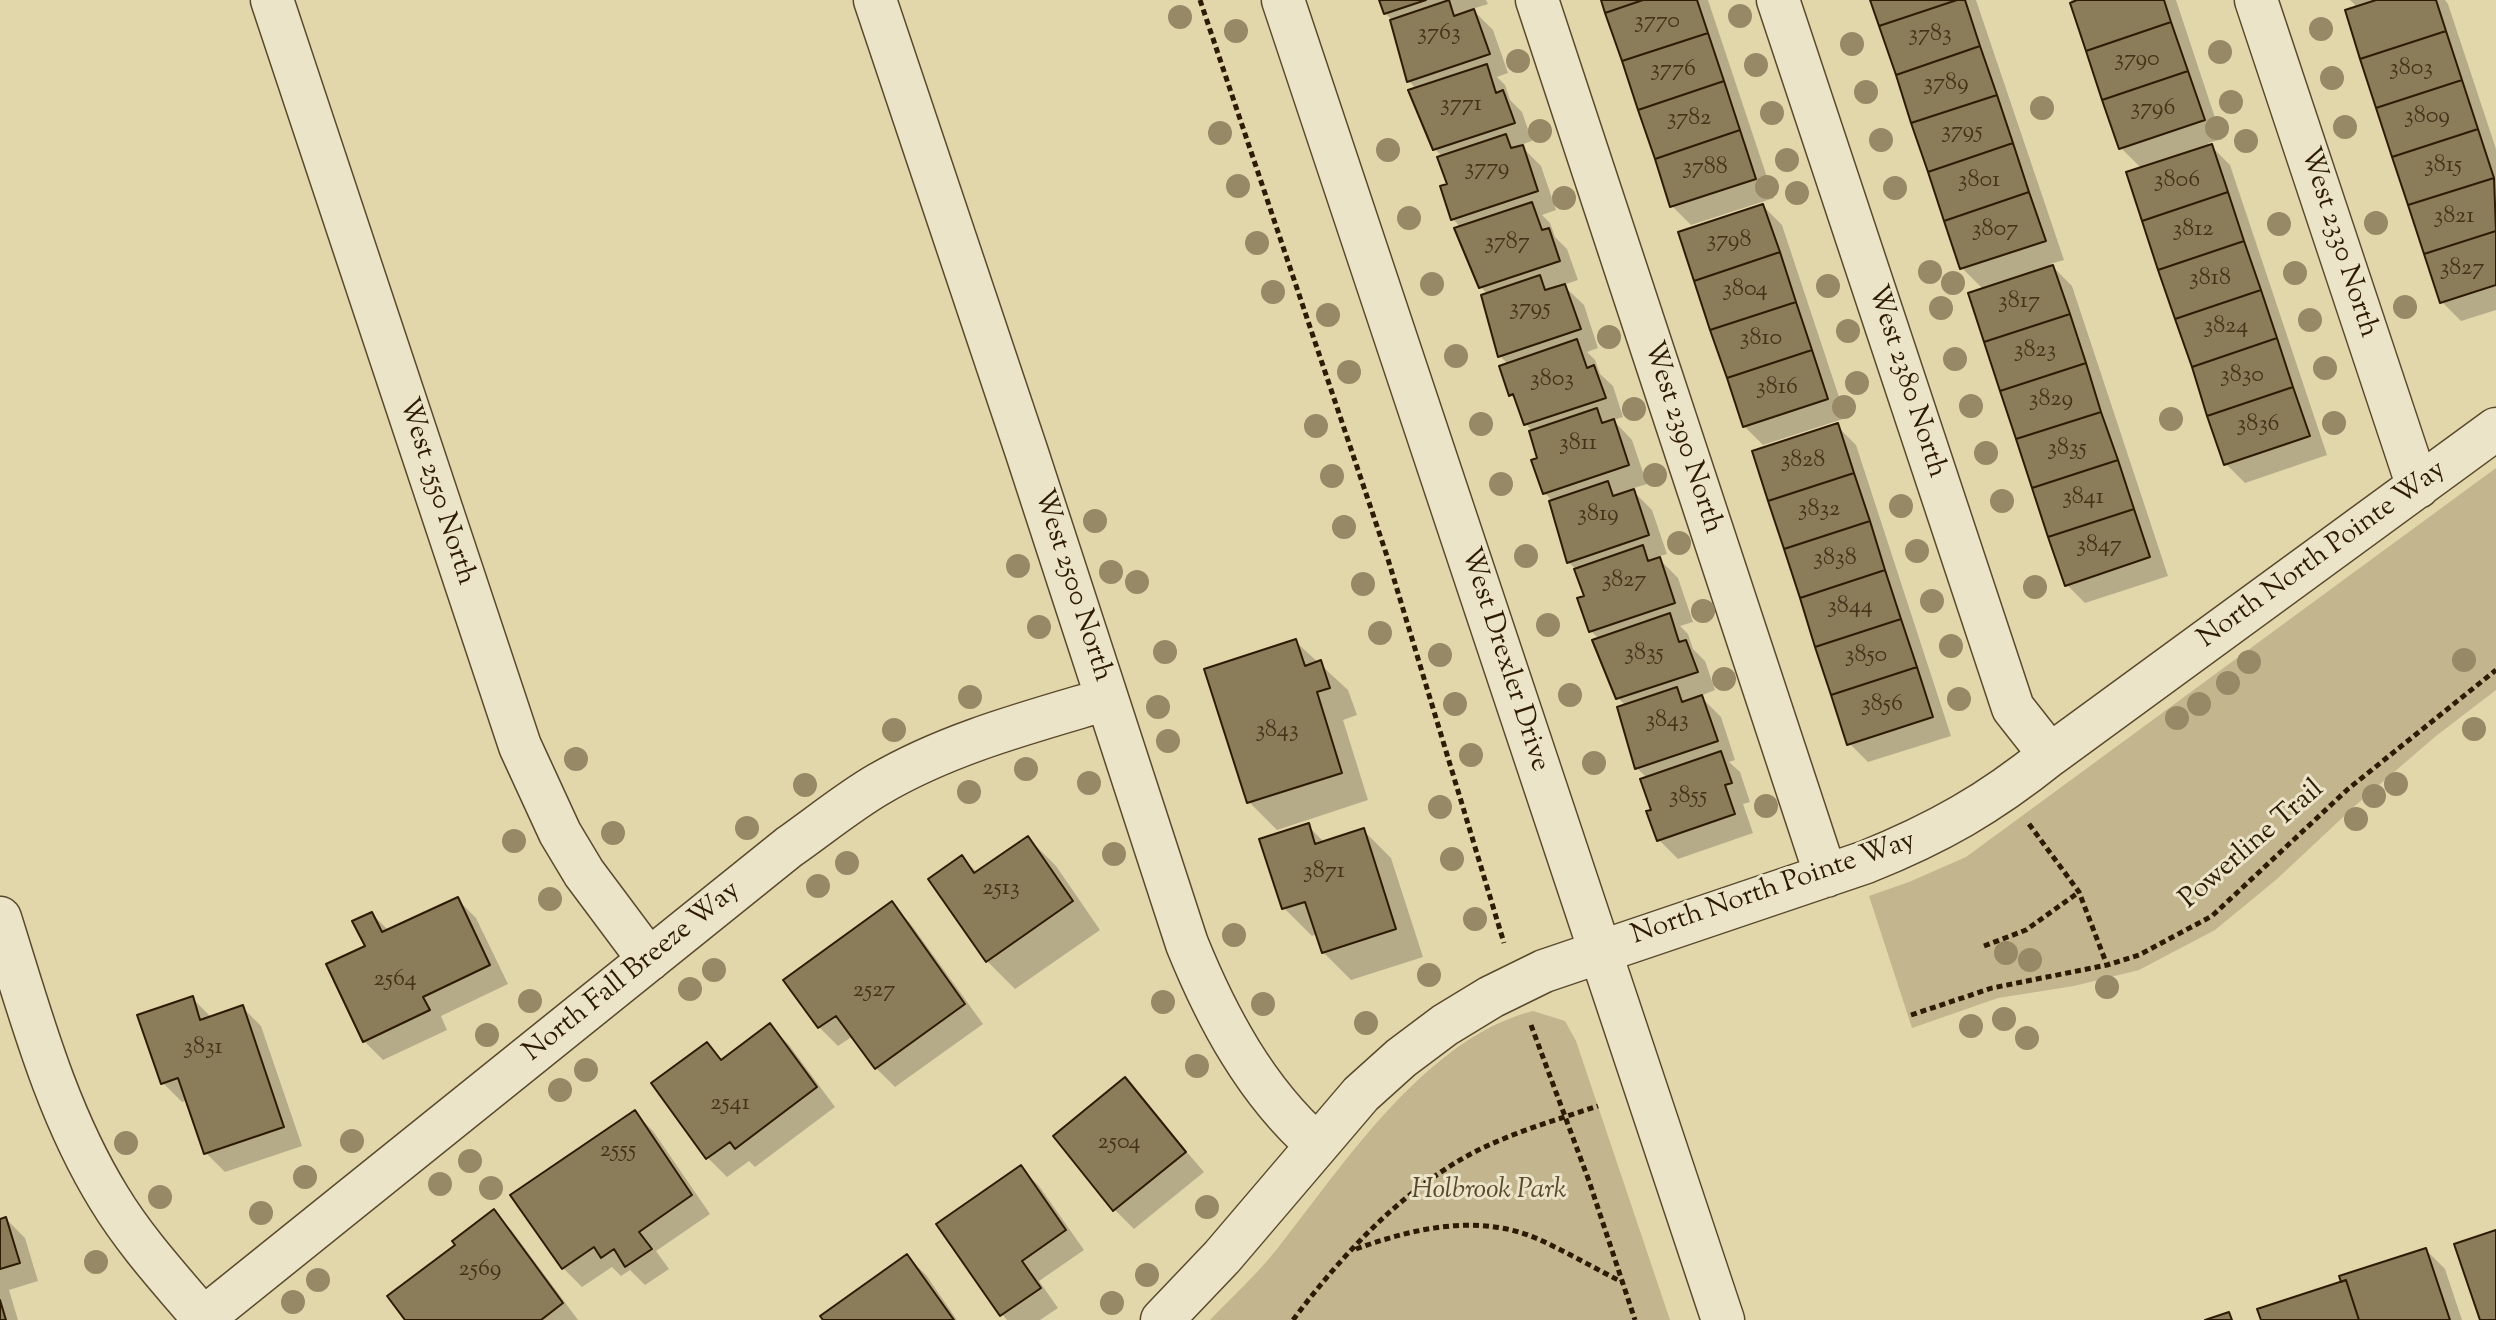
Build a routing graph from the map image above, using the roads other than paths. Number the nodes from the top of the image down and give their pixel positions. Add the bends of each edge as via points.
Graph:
1 (272, 0) edge
2 (875, 0) edge
3 (1283, 0) edge
4 (1537, 0) edge
5 (1778, 0) edge
6 (2256, 0) edge
7 (2496, 429) edge
8 (2418, 487) junction
9 (1107, 699) junction
10 (2050, 755) junction
11 (1826, 876) junction
12 (0, 918) edge
13 (1600, 951) junction
14 (649, 960) junction
15 (1317, 1145) junction
16 (202, 1319) edge
17 (1162, 1320) edge
18 (1723, 1320) edge

1 - 14 street, West 2550 North via 520,746 584,873
2 - 9 street, West 2500 North
3 - 13 street, West Drexler Drive
4 - 11 street, West 2390 North
5 - 10 street, West 2380 North via 2013,708
6 - 8 street, West 2330 North
7 - 8 street, North North Pointe Way
8 - 10 street, North North Pointe Way
9 - 14 street, North Fall Breeze Way via 947,751 879,784 789,847
9 - 15 street, West 2500 North via 1207,992 1259,1080
10 - 11 street, North North Pointe Way via 1961,818
11 - 13 street, North North Pointe Way
12 - 16 street via 48,1068 87,1157 136,1238
13 - 15 street, North North Pointe Way via 1544,971 1445,1025 1361,1094
13 - 18 street, West Drexler Drive
14 - 16 street, North Fall Breeze Way
15 - 17 street, North North Pointe Way

